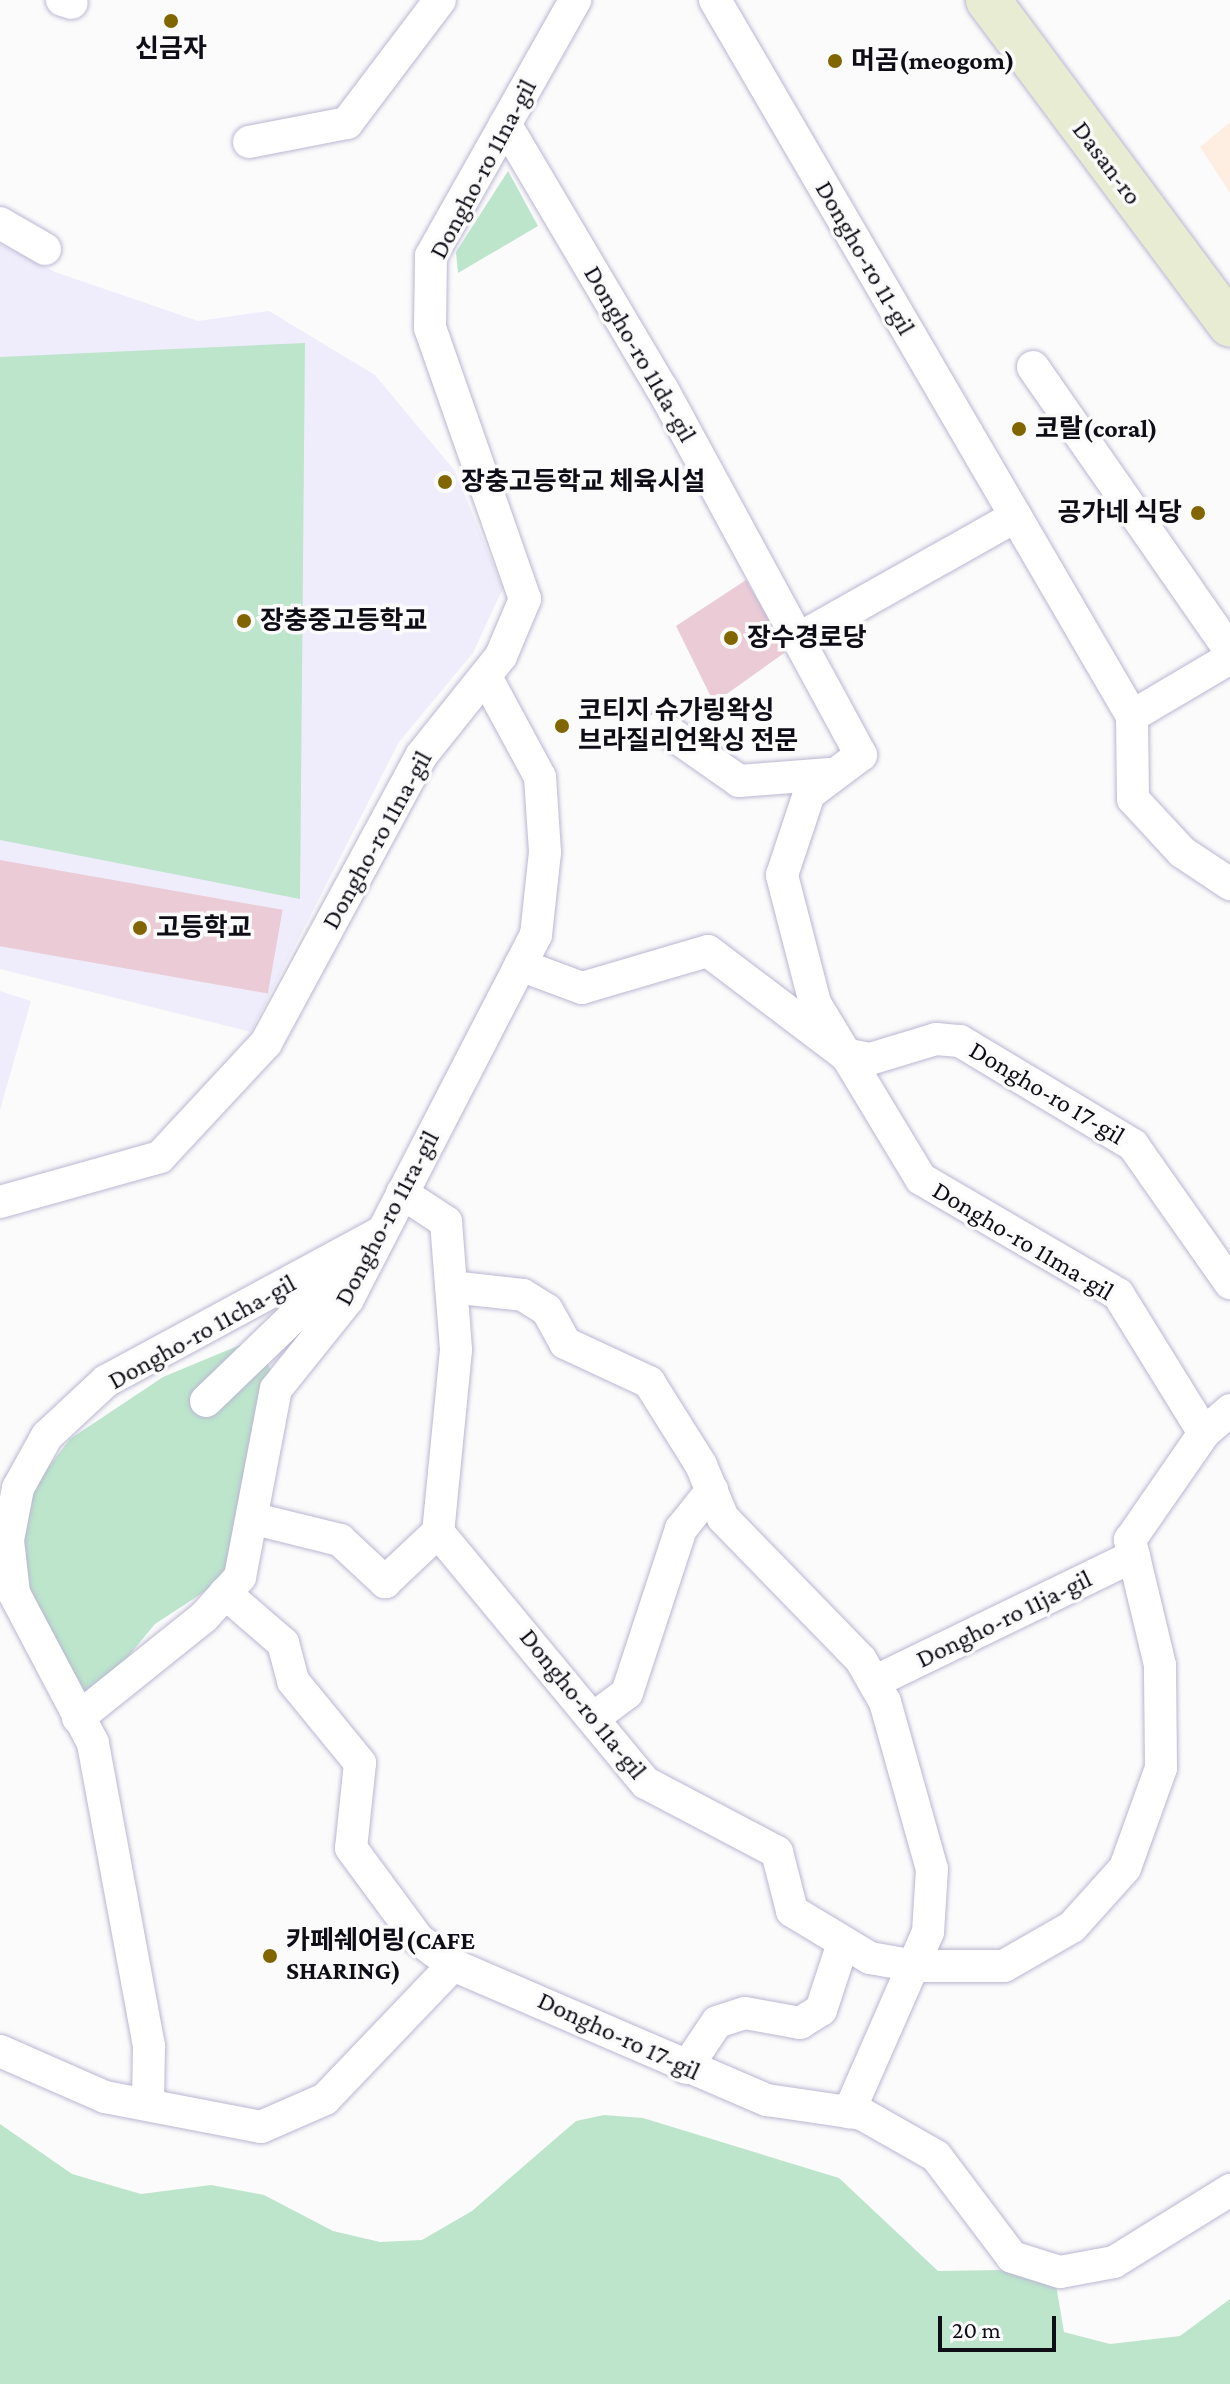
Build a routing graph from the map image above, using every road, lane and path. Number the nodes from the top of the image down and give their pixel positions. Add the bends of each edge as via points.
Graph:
1 (440, 0) edge
2 (575, 0) edge
3 (715, 0) edge
4 (988, 0) edge
5 (505, 124) junction
6 (249, 142) dead end
7 (0, 223) edge
8 (45, 249) dead end
9 (1230, 325) edge
10 (1033, 367) dead end
11 (1016, 516) junction
12 (798, 639) junction
13 (1230, 650) edge
14 (1230, 658) edge
15 (486, 677) junction
16 (1132, 716) junction
17 (662, 727) dead end
18 (861, 755) joint
19 (830, 774) junction
20 (1230, 884) edge
21 (520, 965) junction
22 (844, 1054) junction
23 (402, 1193) junction
24 (0, 1202) edge
25 (381, 1232) junction
26 (333, 1259) junction
27 (1230, 1283) edge
28 (451, 1287) junction
29 (206, 1401) dead end
30 (1230, 1410) edge
31 (1204, 1433) junction
32 (712, 1490) junction
33 (255, 1519) junction
34 (438, 1532) junction
35 (1134, 1556) junction
36 (225, 1593) junction
37 (874, 1682) junction
38 (595, 1717) junction
39 (78, 1718) junction
40 (843, 1943) junction
41 (453, 1965) junction
42 (915, 1966) junction
43 (0, 2051) edge
44 (686, 2068) junction
45 (148, 2103) junction
46 (849, 2112) junction
47 (1230, 2190) edge

1 - 6 street via 347,123
2 - 5 street, Dongho-ro 11na-gil
3 - 11 street, Dongho-ro 11-gil
4 - 9 main road, Dasan-ro
5 - 12 street, Dongho-ro 11da-gil
5 - 15 street, Dongho-ro 11na-gil via 431,256 430,328 525,599
7 - 8 street
10 - 13 street
11 - 12 street
11 - 16 street, Dongho-ro 11-gil
12 - 18 street, Dongho-ro 11da-gil
14 - 16 street
15 - 21 street, Dongho-ro 11ra-gil via 540,777 544,866 536,935
15 - 24 street, Dongho-ro 11na-gil via 421,756 266,1043 160,1157
16 - 20 street, Dongho-ro 11-gil via 1133,799 1182,852
17 - 19 street via 739,781
18 - 19 street, Dongho-ro 11ma-gil
19 - 22 street, Dongho-ro 11ma-gil via 809,794 782,875 815,1003
21 - 22 street, Dongho-ro 11ma-gil via 582,988 708,951
21 - 23 street, Dongho-ro 11ra-gil
22 - 27 street, Dongho-ro 17-gil via 870,1059 936,1039 960,1041 1050,1094 1133,1145
22 - 31 street, Dongho-ro 11ma-gil via 921,1179 1118,1294
23 - 25 street, Dongho-ro 11ra-gil
23 - 28 street via 446,1222
25 - 26 street, Dongho-ro 11cha-gil
25 - 33 street, Dongho-ro 11ra-gil via 348,1299 276,1389
26 - 29 street via 317,1294
26 - 39 street, Dongho-ro 11cha-gil via 106,1381 47,1436 25,1475 8,1540 14,1593
28 - 32 street via 523,1295 547,1310 565,1343 649,1382
28 - 34 street via 456,1350
30 - 31 street
31 - 35 street via 1130,1540
32 - 37 street via 723,1518
32 - 38 street via 681,1529 627,1693
33 - 34 street via 340,1540 385,1582
33 - 36 street, Dongho-ro 11ra-gil via 240,1577
34 - 38 street, Dongho-ro 11a-gil
35 - 37 street, Dongho-ro 11ja-gil
35 - 42 street via 1160,1665 1161,1768 1125,1868 1072,1927 1004,1966
36 - 39 street
36 - 41 street via 283,1643 293,1681 360,1763 351,1848 418,1939
37 - 42 street via 932,1869 928,1932
38 - 40 street, Dongho-ro 11a-gil via 646,1783 777,1852 792,1911
39 - 45 street, Dongho-ro 11cha-gil via 93,1743 149,2046
40 - 42 street, Dongho-ro 11a-gil
40 - 44 street via 821,2010 800,2023 745,2013 717,2022
41 - 44 street, Dongho-ro 17-gil
41 - 45 street via 325,2099 261,2127
42 - 46 street
43 - 45 street via 105,2097
44 - 46 street, Dongho-ro 17-gil via 767,2100
46 - 47 street, Dongho-ro 17-gil via 936,2156 1012,2257 1060,2272 1114,2262

